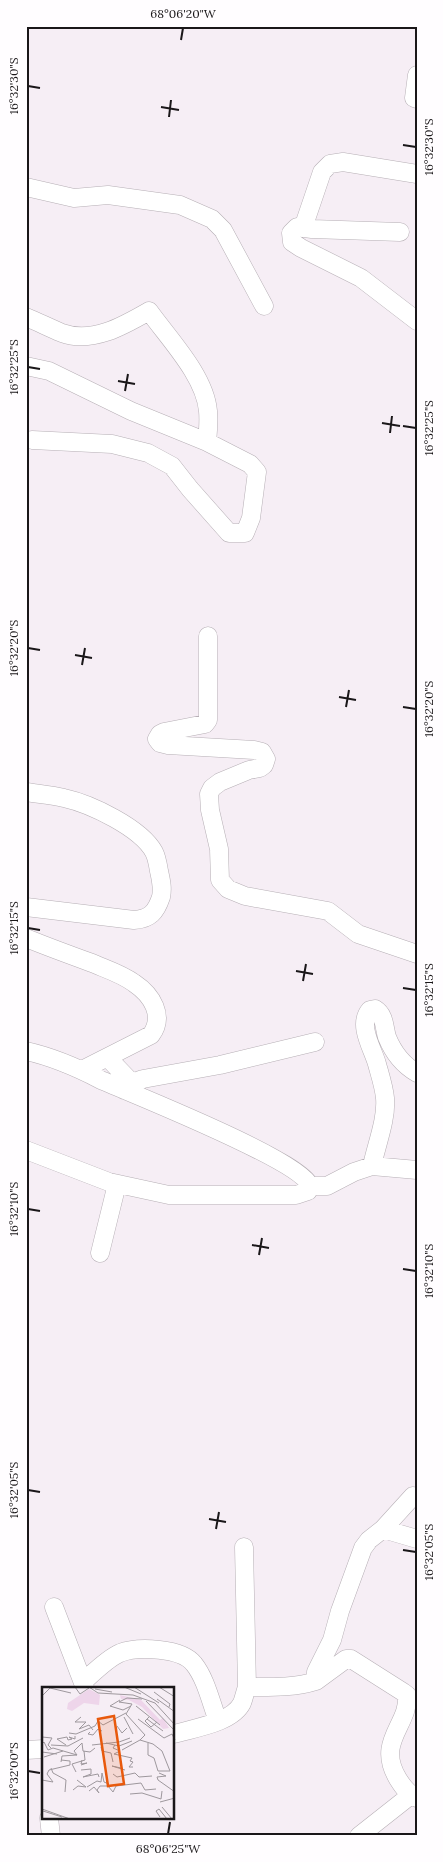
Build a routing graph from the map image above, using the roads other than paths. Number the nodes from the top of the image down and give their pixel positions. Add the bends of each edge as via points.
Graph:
1 (417, 75) edge
2 (417, 99) edge
3 (417, 174) edge
4 (26, 187) edge
5 (303, 228) junction
6 (400, 232) dead end
7 (264, 306) dead end
8 (26, 317) edge
9 (417, 320) edge
10 (26, 366) edge
11 (32, 440) dead end
12 (207, 442) junction
13 (208, 636) dead end
14 (26, 792) edge
15 (26, 907) edge
16 (26, 938) edge
17 (417, 954) edge
18 (315, 1042) dead end
19 (26, 1051) edge
20 (108, 1058) junction
21 (82, 1070) junction
22 (417, 1073) edge
23 (128, 1087) junction
24 (26, 1150) edge
25 (372, 1166) junction
26 (417, 1170) edge
27 (117, 1184) junction
28 (310, 1186) junction
29 (100, 1254) dead end
30 (413, 1496) dead end
31 (383, 1529) junction
32 (417, 1539) edge
33 (244, 1547) dead end
34 (54, 1607) dead end
35 (316, 1681) junction
36 (84, 1685) edge
37 (247, 1687) junction
38 (218, 1721) junction
39 (175, 1734) edge
40 (42, 1749) edge
41 (26, 1750) edge
42 (414, 1797) edge
43 (48, 1820) edge
44 (52, 1836) edge
45 (359, 1836) edge

1 - 2 street via 414,98
3 - 5 street via 343,162 330,164 322,172
4 - 7 street via 74,198 108,195 180,205 212,219 223,230
5 - 6 street
5 - 9 street via 297,227 291,233 292,242 361,278
8 - 12 street via 62,333 88,336 119,328 149,311 202,386 208,410
10 - 12 street via 49,372
11 - 12 street via 112,444 148,453 172,466 229,533 246,533 257,472 250,464
13 - 17 street via 208,720 205,724 164,732 157,739 168,745 254,750 262,752 266,759 260,768 220,782 209,794 219,849 220,880 228,889 245,896 328,911 358,934
14 - 15 street via 66,798 134,829 147,840 155,854 162,892 154,912 142,920
16 - 20 street via 112,972 135,983 146,994 154,1006 158,1024 151,1035
18 - 23 street via 220,1065 143,1079
19 - 21 street
20 - 21 street
20 - 23 street
21 - 23 street
22 - 25 street via 396,1054 382,1015 375,1009 370,1010 365,1023 385,1098
23 - 28 street via 235,1138 290,1168
24 - 27 street
25 - 26 street
25 - 28 street via 327,1186
27 - 28 street via 169,1195 296,1195 308,1191
27 - 29 street
30 - 31 street
31 - 32 street
31 - 35 street via 363,1548 332,1640 316,1672
33 - 37 street
34 - 36 street
35 - 37 street via 298,1686
35 - 42 street via 346,1659 351,1659 407,1695 407,1705 394,1732 390,1755 402,1786
36 - 38 street via 118,1654 142,1649 169,1651 193,1663
37 - 38 street via 239,1707
38 - 39 street
40 - 41 street
42 - 45 street
43 - 44 street

